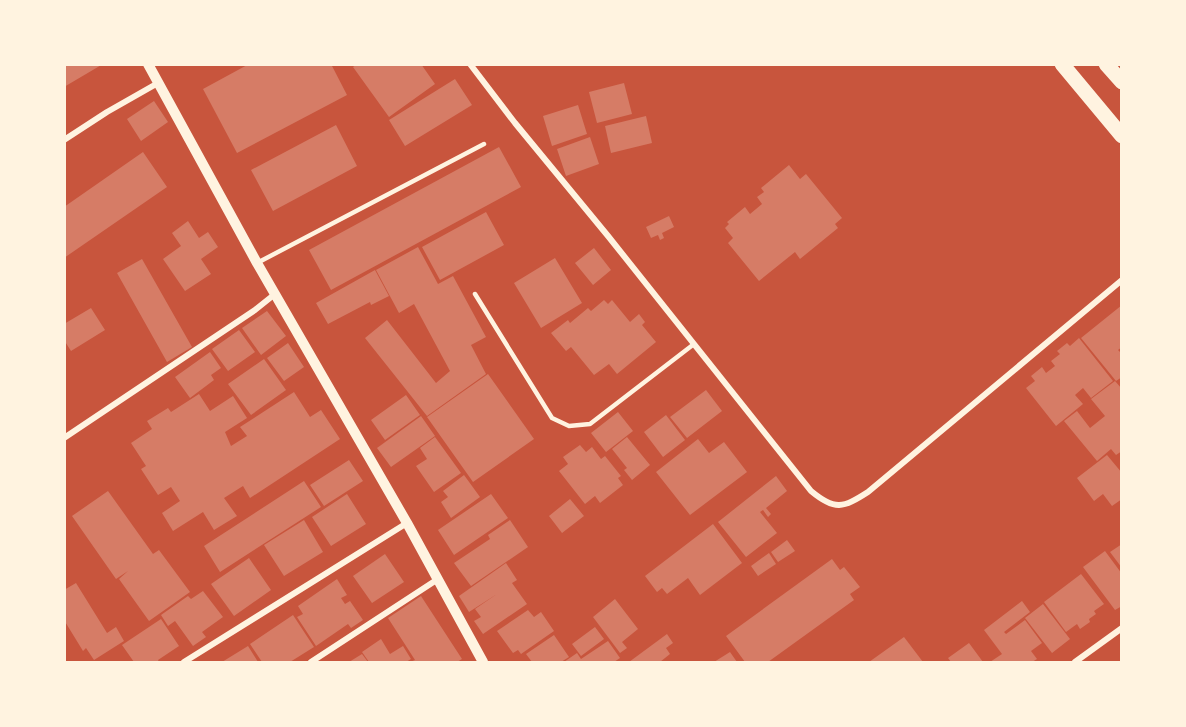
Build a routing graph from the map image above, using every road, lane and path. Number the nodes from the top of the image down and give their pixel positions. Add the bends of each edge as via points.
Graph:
1 (148, 64) edge
2 (470, 64) edge
3 (1062, 64) edge
4 (1106, 64) edge
5 (1122, 82) edge
6 (158, 83) junction
7 (1122, 136) edge
8 (64, 140) edge
9 (484, 144) dead end
10 (257, 263) junction
11 (1122, 280) edge
12 (275, 294) junction
13 (475, 294) dead end
14 (694, 344) junction
15 (64, 438) edge
16 (407, 523) junction
17 (438, 579) junction
18 (1122, 628) edge
19 (184, 663) edge
20 (311, 663) edge
21 (483, 663) edge
22 (1075, 663) edge

1 - 6 street
2 - 14 street
3 - 7 main road
4 - 5 main road
6 - 8 street
6 - 10 street
9 - 10 lane
10 - 12 street
11 - 14 street via 850,504 835,506 811,491
12 - 15 street
12 - 16 street
13 - 14 lane via 552,418 569,426 590,424
16 - 17 street
16 - 19 street
17 - 20 street
17 - 21 street
18 - 22 street

